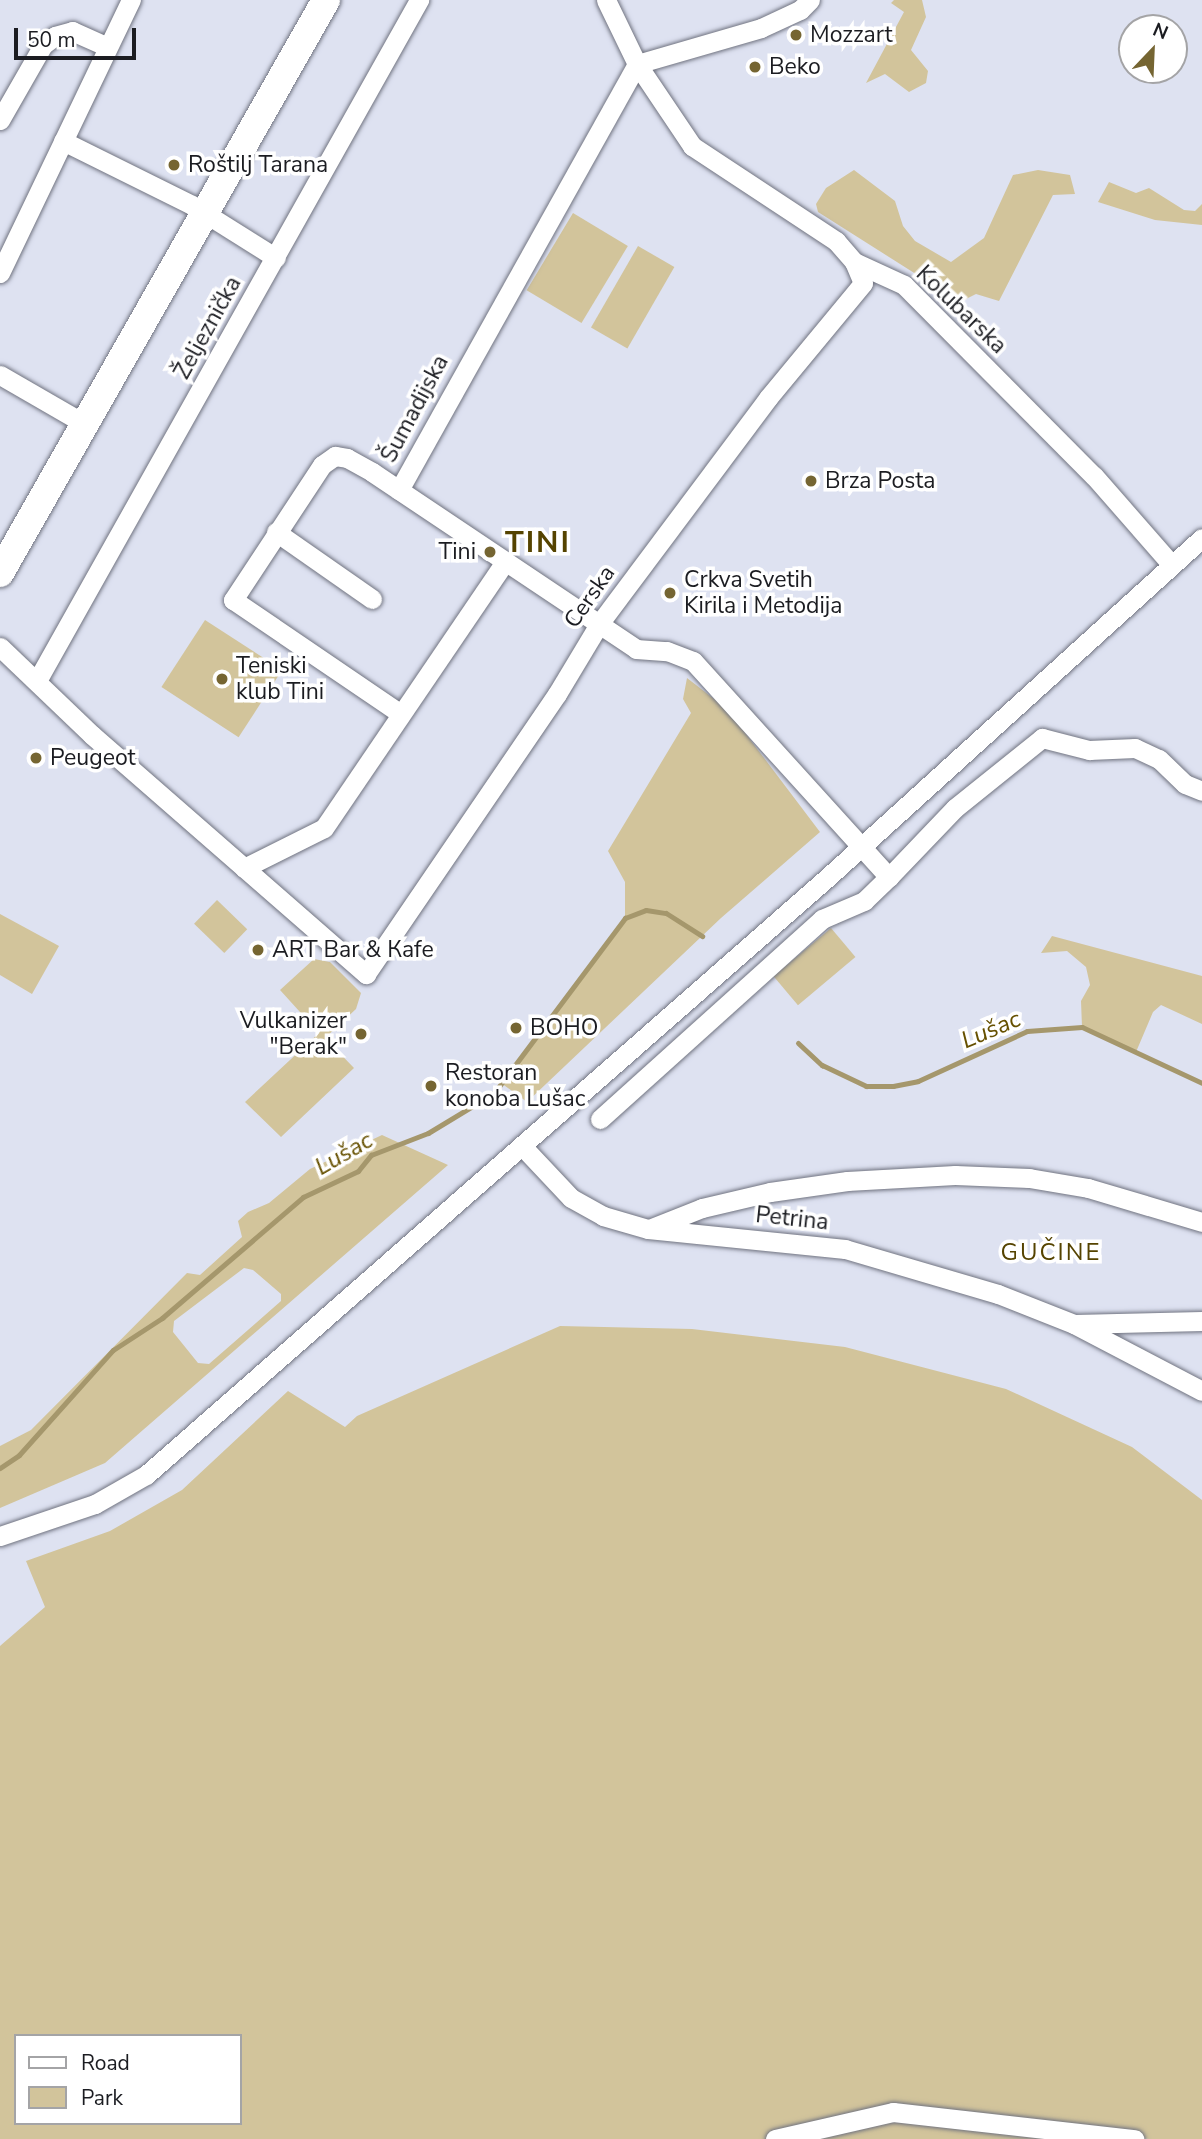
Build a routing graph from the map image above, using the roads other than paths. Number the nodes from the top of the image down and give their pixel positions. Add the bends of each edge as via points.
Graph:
1 (131, 0) edge
2 (326, 0) edge
3 (419, 0) edge
4 (606, 0) edge
5 (810, 0) edge
6 (108, 47) junction
7 (636, 64) junction
8 (0, 120) edge
9 (63, 141) junction
10 (205, 214) junction
11 (276, 258) junction
12 (853, 262) junction
13 (0, 273) edge
14 (0, 375) edge
15 (85, 424) junction
16 (398, 490) junction
17 (276, 532) junction
18 (1202, 538) edge
19 (505, 562) junction
20 (1172, 565) junction
21 (0, 573) edge
22 (372, 599) dead end
23 (599, 624) junction
24 (0, 647) edge
25 (38, 679) junction
26 (401, 714) junction
27 (1202, 791) edge
28 (861, 846) junction
29 (244, 868) junction
30 (889, 877) junction
31 (600, 1119) dead end
32 (523, 1147) junction
33 (1202, 1222) edge
34 (648, 1229) junction
35 (1202, 1321) edge
36 (1074, 1324) junction
37 (1202, 1391) edge
38 (0, 1536) edge
39 (775, 2139) edge
40 (1133, 2139) edge

1 - 6 street
2 - 10 street
3 - 11 street, Željeznička
4 - 7 street, Kolubarska
5 - 7 street via 800,10 761,28
6 - 8 street via 72,31 55,36 43,45
6 - 9 street
7 - 12 street, Kolubarska via 692,146 836,241
7 - 16 street, Šumadijska
9 - 10 street
9 - 13 street
10 - 11 street
10 - 15 street
11 - 25 street, Željeznička
12 - 20 street, Kolubarska via 904,285 1094,476
12 - 23 street, Cerska via 863,283 768,398
14 - 15 street
15 - 21 street
16 - 17 street, Šumadijska via 347,457 335,456 322,464
16 - 19 street
17 - 22 street
17 - 26 street, Šumadijska via 233,600
18 - 20 street
19 - 23 street
19 - 26 street
20 - 28 street
23 - 28 street via 636,649 667,651 693,661
23 - 29 street, Cerska via 557,694 366,974
24 - 25 street via 8,659
25 - 29 street via 92,734
26 - 29 street via 324,828
27 - 30 street via 1185,784 1159,759 1135,748 1089,750 1049,738 1034,743 956,808
28 - 30 street
28 - 32 street
30 - 31 street via 864,901 822,919
32 - 34 street, Petrina via 571,1198 603,1216
32 - 38 street via 146,1475 95,1504
33 - 34 street via 1088,1188 1029,1178 956,1175 847,1181 770,1192 702,1208
34 - 36 street, Petrina via 845,1249 998,1293
35 - 36 street, Petrina
36 - 37 street, Petrina
39 - 40 street via 893,2112

